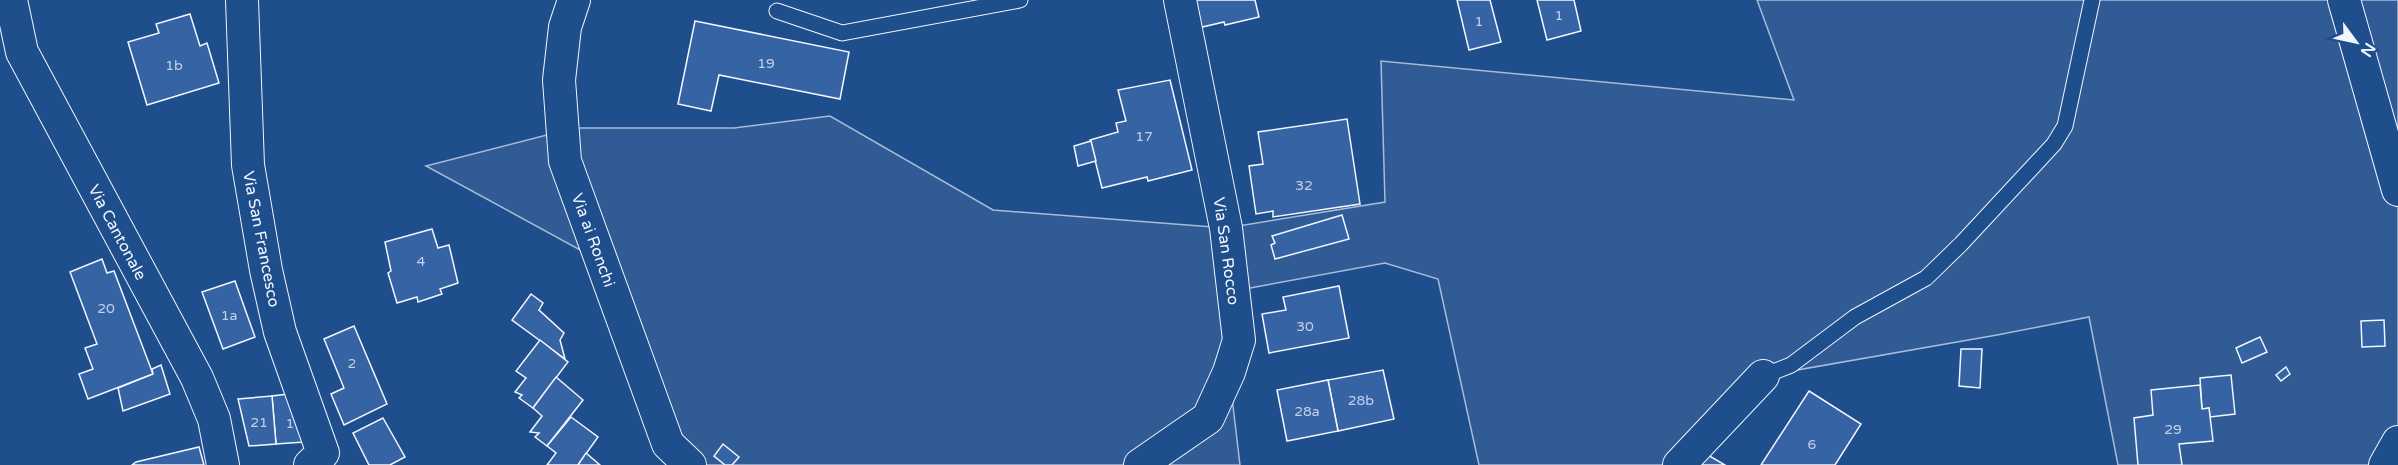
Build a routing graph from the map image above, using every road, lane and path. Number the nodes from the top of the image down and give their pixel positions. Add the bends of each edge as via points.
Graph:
1 (11, 0) edge
2 (242, 0) edge
3 (574, 0) edge
4 (1020, 0) edge
5 (1180, 0) edge
6 (2092, 0) edge
7 (2344, 0) edge
8 (777, 11) dead end
9 (2398, 190) edge
10 (1763, 376) joint
11 (2398, 442) edge
12 (323, 461) edge
13 (223, 465) edge
14 (690, 465) edge
15 (1140, 465) edge
16 (1679, 465) edge
17 (2385, 465) edge

1 - 13 street, Via Cantonale via 22,52 197,378 214,419
2 - 12 street, Via San Francesco via 248,165 266,270 280,332
3 - 14 street, Via ai Ronchi via 565,27 559,81 565,160 668,444
4 - 8 lane via 842,33
5 - 15 street, Via San Rocco via 1226,228 1239,340 1208,418
6 - 10 lane via 2065,126 2054,144 1926,278 1855,317 1791,365
7 - 9 street
10 - 16 street
11 - 17 street

